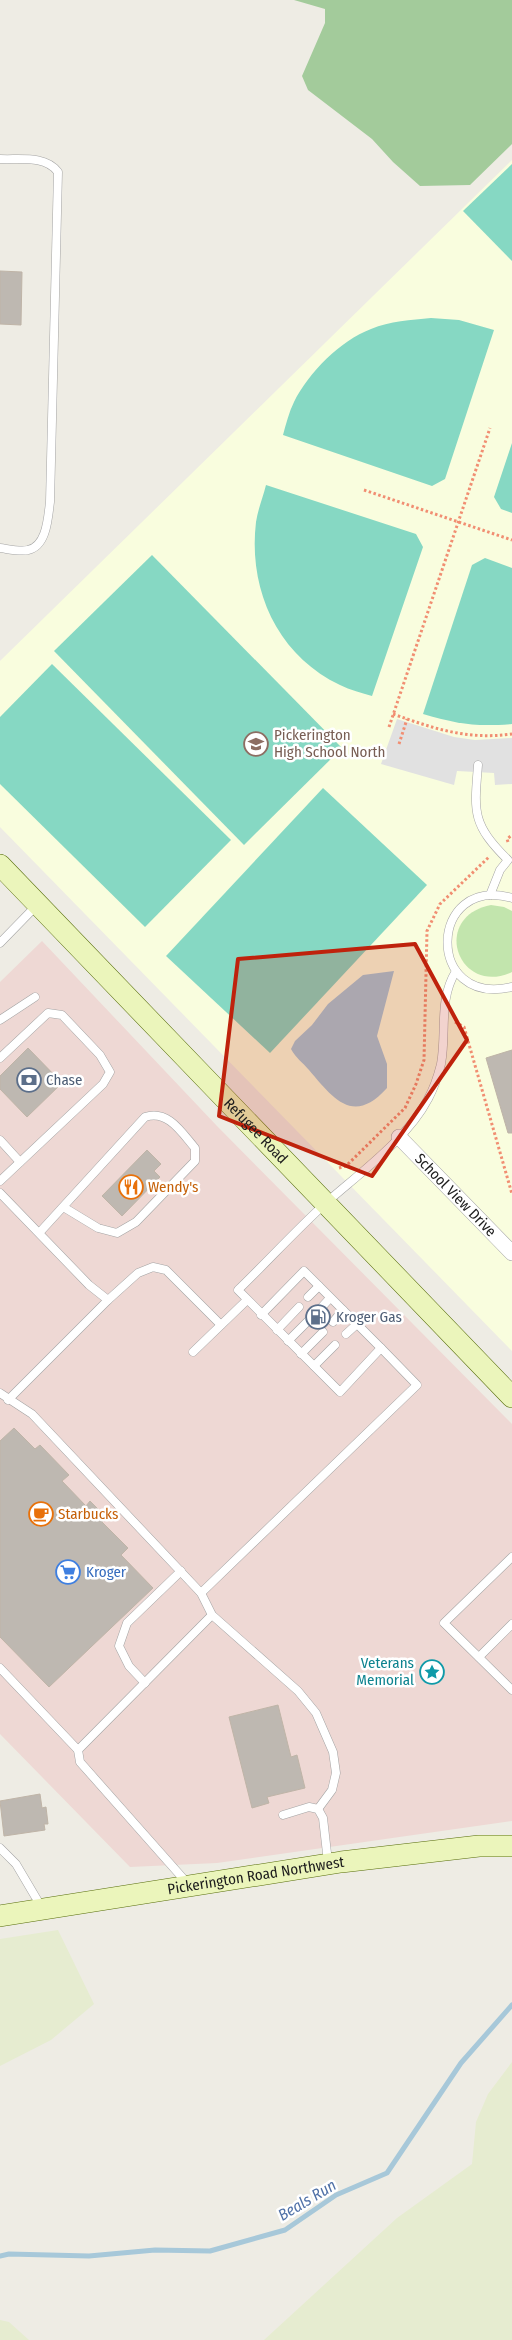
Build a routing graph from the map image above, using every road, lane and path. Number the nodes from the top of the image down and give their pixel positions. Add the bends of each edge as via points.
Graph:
1 (0, 159) edge
2 (490, 428) dead end
3 (364, 490) dead end
4 (458, 522) junction
5 (512, 540) edge
6 (0, 548) edge
7 (394, 714) junction
8 (407, 719) junction
9 (389, 727) dead end
10 (512, 734) edge
11 (399, 744) dead end
12 (478, 764) dead end
13 (507, 839) dead end
14 (497, 849) junction
15 (511, 860) edge
16 (0, 865) edge
17 (490, 895) junction
18 (512, 898) edge
19 (38, 904) junction
20 (0, 943) edge
21 (456, 971) junction
22 (512, 987) edge
23 (34, 997) dead end
24 (442, 1013) junction
25 (0, 1020) edge
26 (0, 1058) edge
27 (399, 1136) junction
28 (0, 1140) edge
29 (20, 1162) junction
30 (339, 1168) dead end
31 (0, 1181) edge
32 (0, 1193) edge
33 (512, 1194) edge
34 (326, 1204) junction
35 (64, 1208) junction
36 (40, 1232) junction
37 (512, 1253) edge
38 (319, 1286) junction
39 (308, 1297) dead end
40 (330, 1298) junction
41 (108, 1300) junction
42 (247, 1300) junction
43 (298, 1307) dead end
44 (320, 1308) dead end
45 (343, 1310) junction
46 (261, 1315) junction
47 (310, 1319) dead end
48 (333, 1322) dead end
49 (356, 1324) junction
50 (221, 1325) junction
51 (276, 1330) junction
52 (323, 1332) dead end
53 (346, 1334) dead end
54 (288, 1341) junction
55 (335, 1345) dead end
56 (381, 1348) junction
57 (193, 1352) dead end
58 (301, 1354) junction
59 (314, 1366) junction
60 (0, 1393) edge
61 (512, 1397) edge
62 (8, 1400) junction
63 (512, 1557) edge
64 (181, 1571) junction
65 (201, 1593) junction
66 (212, 1615) junction
67 (512, 1624) edge
68 (479, 1657) junction
69 (0, 1668) edge
70 (145, 1683) junction
71 (512, 1690) edge
72 (78, 1750) junction
73 (318, 1809) junction
74 (283, 1814) dead end
75 (512, 1846) edge
76 (0, 1848) edge
77 (328, 1864) junction
78 (190, 1886) junction
79 (43, 1910) junction
80 (0, 1916) edge

1 - 6 lane via 44,161 58,172 50,502 46,529 38,544 28,550
2 - 4 path
3 - 4 path
4 - 5 path
4 - 7 path
7 - 8 path
7 - 9 path
8 - 10 path via 462,735
8 - 11 path
12 - 14 lane via 475,804 478,820 484,834
13 - 14 path
14 - 15 lane
14 - 30 path via 440,904 427,931 424,1060 405,1108 346,1166
15 - 17 lane via 494,881
16 - 19 main road, Refugee Road
17 - 18 lane
17 - 21 lane via 468,902 456,912 449,926 447,950
19 - 20 lane
19 - 34 main road, Refugee Road
21 - 22 lane via 482,989
21 - 24 lane via 450,981
23 - 25 lane
24 - 27 lane via 443,1044 436,1081 418,1114
24 - 33 path via 464,1027
26 - 29 lane via 48,1013 62,1015 100,1055 110,1072 103,1084
27 - 34 lane
27 - 37 street, School View Drive
28 - 29 lane
29 - 31 lane
32 - 36 lane
34 - 42 lane via 238,1290
34 - 61 main road, Refugee Road
35 - 35 lane via 98,1228 116,1233 136,1222 195,1160 195,1148 166,1117 145,1116
35 - 36 lane
36 - 41 lane via 89,1285
38 - 39 lane
38 - 40 lane
38 - 46 lane via 304,1271
40 - 44 lane
40 - 45 lane
41 - 50 lane via 138,1273 153,1267 166,1270
41 - 62 lane
42 - 46 lane
42 - 50 lane
43 - 51 lane
45 - 48 lane
45 - 49 lane
46 - 51 lane
47 - 54 lane
49 - 53 lane
49 - 56 lane
50 - 57 lane
51 - 54 lane
52 - 58 lane
54 - 58 lane
55 - 59 lane
56 - 59 lane via 340,1392
56 - 65 lane via 417,1385
58 - 59 lane
60 - 62 lane
62 - 64 lane via 32,1414
63 - 68 lane via 444,1623
64 - 65 lane
64 - 70 lane via 127,1623 122,1633 118,1646 129,1666
65 - 66 lane
66 - 70 lane
66 - 73 lane via 298,1691 316,1713 332,1752 336,1773 332,1790
67 - 68 lane
68 - 71 lane
69 - 72 lane
70 - 72 lane
72 - 78 lane via 80,1762
73 - 74 lane via 309,1807
73 - 77 lane via 324,1818
75 - 77 main road, Pickerington Road Northwest via 479,1846
76 - 79 lane via 16,1864
77 - 78 main road, Pickerington Road Northwest
78 - 79 main road, Pickerington Road Northwest
79 - 80 main road, Pickerington Road Northwest

